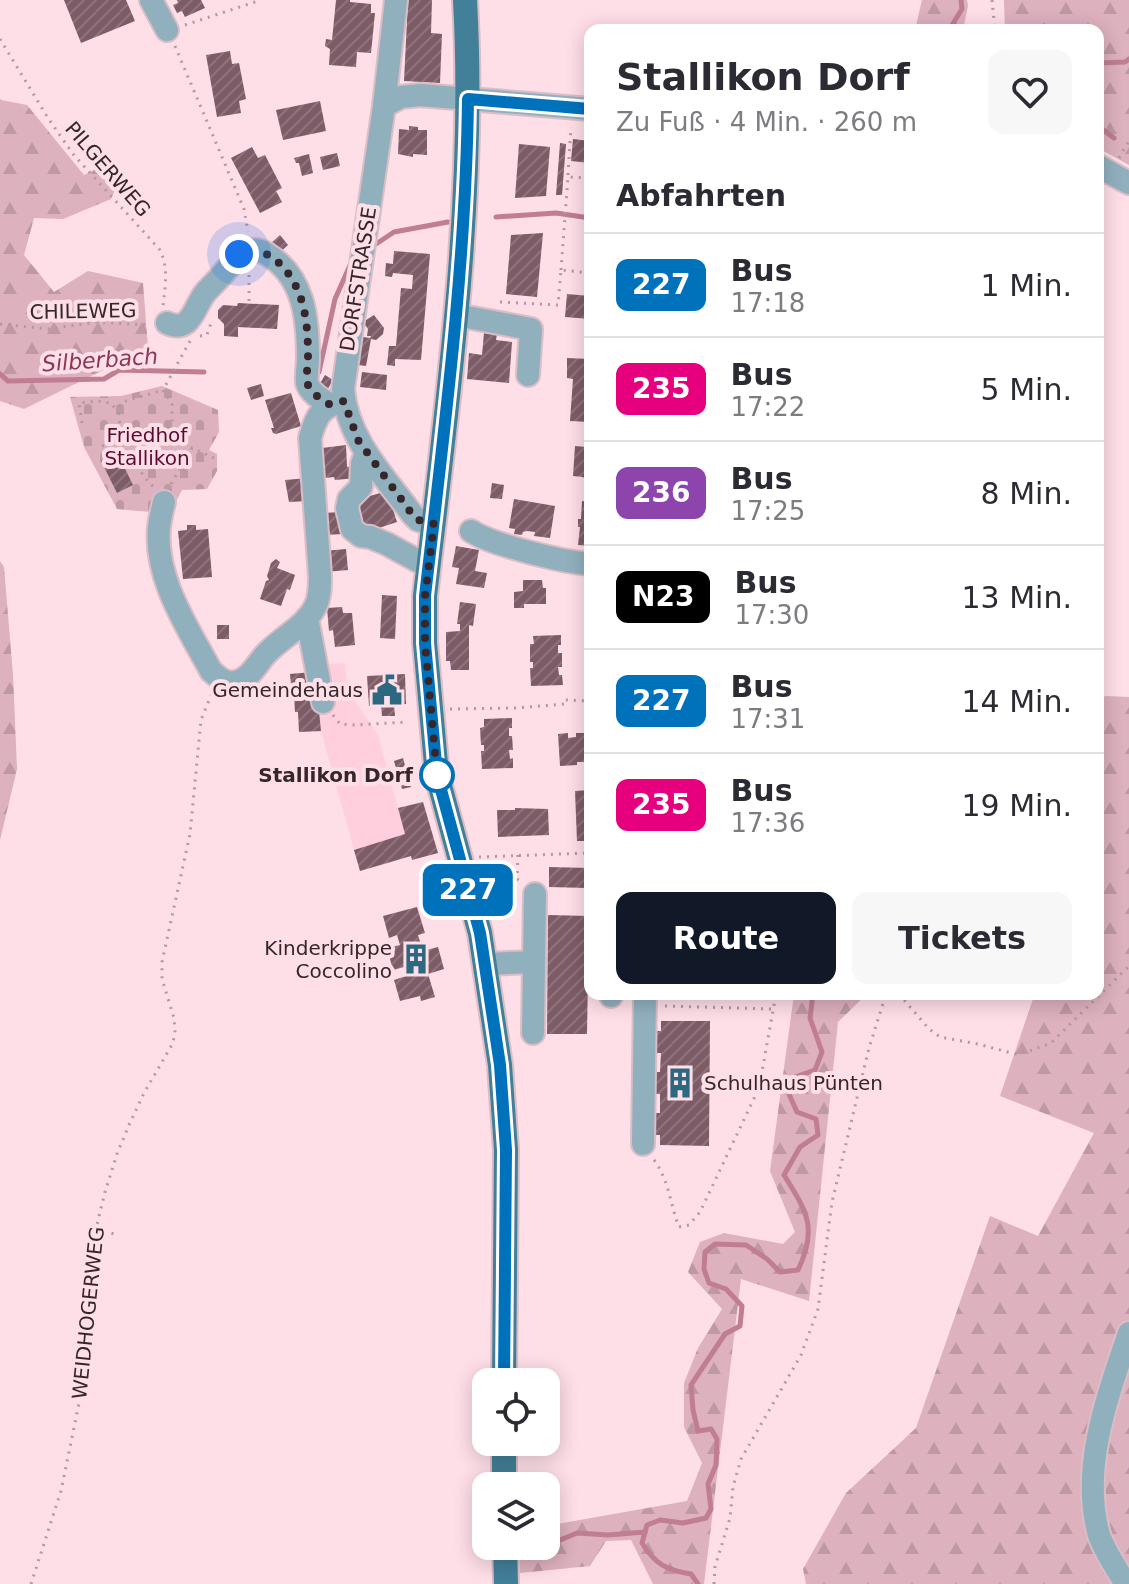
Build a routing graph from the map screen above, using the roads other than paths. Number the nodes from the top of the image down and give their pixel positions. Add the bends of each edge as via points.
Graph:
1 (151, 0) edge
2 (396, 0) edge
3 (465, 0) edge
4 (167, 30) road end
5 (468, 99) junction
6 (384, 106) junction
7 (581, 108) edge
8 (1104, 169) edge
9 (1129, 183) edge
10 (456, 315) junction
11 (167, 323) road end
12 (528, 375) dead end
13 (336, 403) junction
14 (366, 453) junction
15 (161, 495) road end
16 (434, 524) junction
17 (471, 531) dead end
18 (429, 561) junction
19 (584, 563) edge
20 (307, 618) junction
21 (328, 708) road end
22 (535, 894) road end
23 (534, 962) junction
24 (485, 964) junction
25 (645, 1000) edge
26 (533, 1033) dead end
27 (643, 1144) road end
28 (1129, 1333) edge
29 (504, 1368) edge
30 (505, 1560) edge
31 (506, 1584) edge
32 (1126, 1584) edge

1 - 4 street
2 - 6 street, DORFSTRASSE
3 - 5 main road
5 - 6 street via 420,95
5 - 7 street
5 - 10 main road
6 - 13 street, DORFSTRASSE
8 - 9 street
10 - 12 street via 531,329
10 - 16 main road
11 - 13 street via 187,322 239,254 261,251 289,274 299,291 307,330 307,383 313,393
13 - 14 street, DORFSTRASSE
13 - 20 street via 314,424 310,438 320,576 316,606
14 - 16 street, DORFSTRASSE via 412,514
14 - 18 street via 361,487 347,508 352,529 418,561
15 - 20 street via 160,552 169,593 221,680 243,680
16 - 18 main road
17 - 19 street via 481,538
18 - 24 main road via 425,643 437,775
20 - 21 street
22 - 23 street
23 - 24 street
23 - 26 street
24 - 29 main road via 506,1150
25 - 27 street
28 - 32 street via 1104,1408 1094,1476 1099,1534
30 - 31 main road

